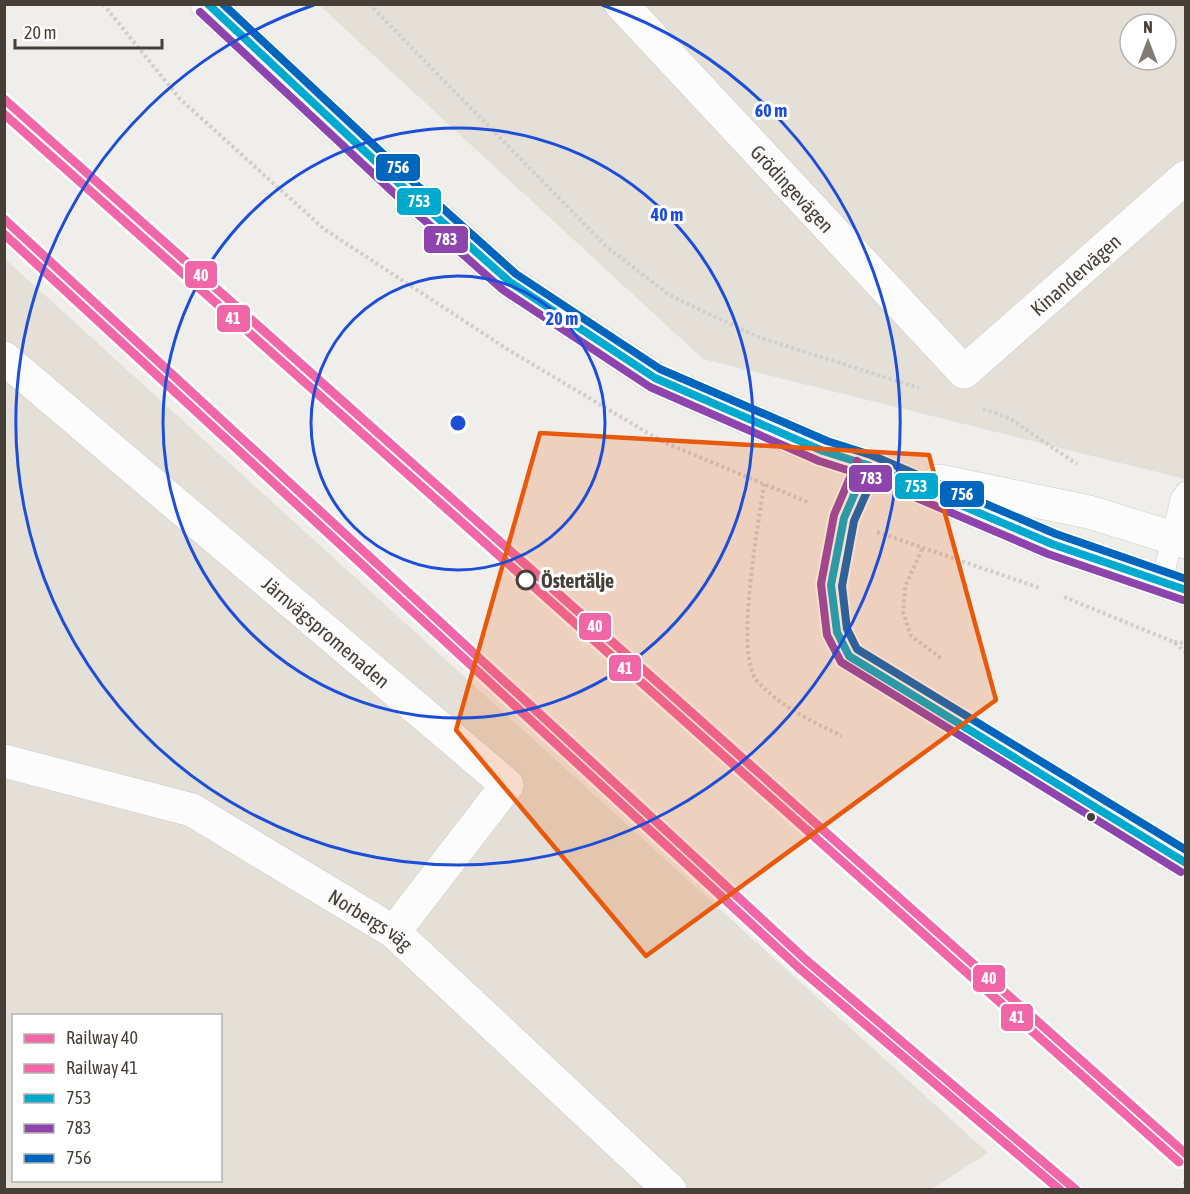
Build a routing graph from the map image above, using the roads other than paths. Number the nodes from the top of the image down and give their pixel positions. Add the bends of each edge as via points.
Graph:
1 (207, 4) edge
2 (621, 4) edge
3 (1185, 177) edge
4 (4, 358) edge
5 (964, 372) joint
6 (867, 465) junction
7 (1185, 492) edge
8 (1179, 540) edge
9 (1174, 586) edge
10 (4, 761) edge
11 (1185, 863) edge
12 (394, 932) junction
13 (670, 1190) edge

1 - 6 street via 510,282 655,378 823,452
2 - 5 street, Grödingevägen
3 - 5 street, Kinandervägen
4 - 12 street, Järnvägspromenaden via 507,785
6 - 8 street via 1089,512
6 - 9 street via 1052,544
6 - 11 lane via 844,518 831,585 837,632 849,656
7 - 8 lane via 1181,499
8 - 9 lane
10 - 12 street, Norbergs väg via 192,810
12 - 13 street, Norbergs väg

